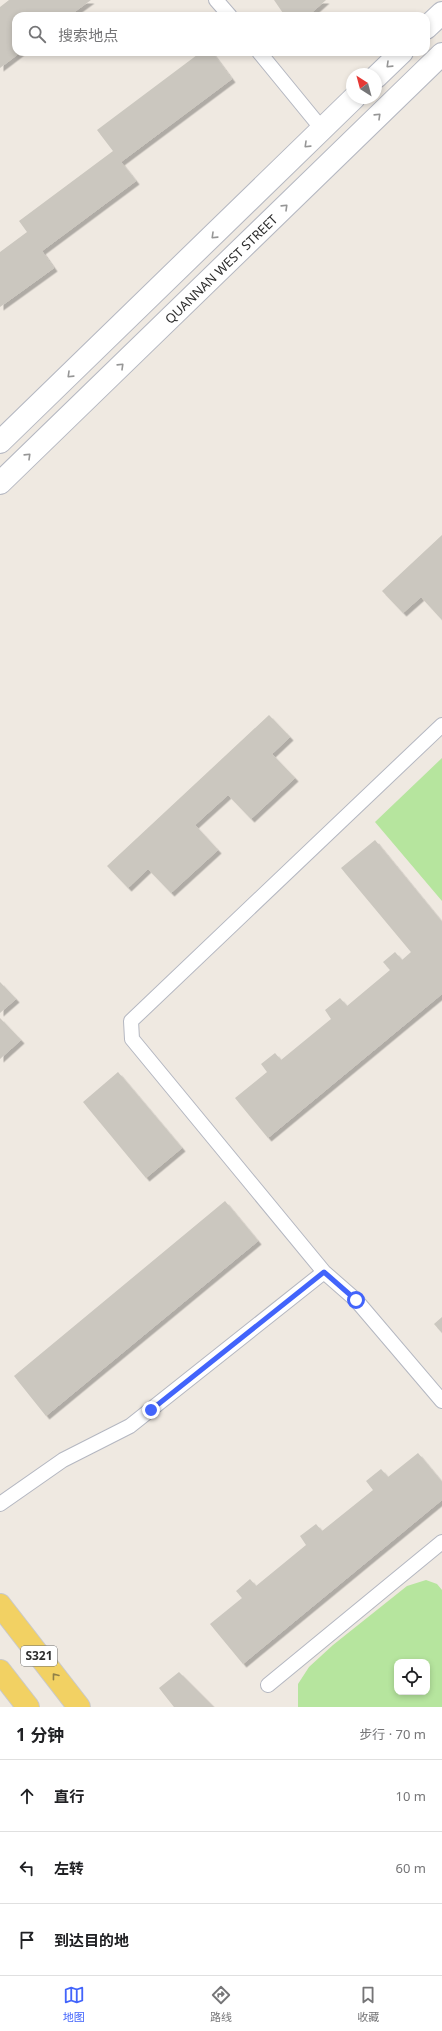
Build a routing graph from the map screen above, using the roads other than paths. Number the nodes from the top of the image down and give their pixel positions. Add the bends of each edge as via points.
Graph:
1 (216, 0) edge
2 (226, 12) edge
3 (442, 13) edge
4 (430, 24) edge
5 (442, 54) edge
6 (262, 56) edge
7 (398, 56) edge
8 (382, 71) edge
9 (348, 104) edge
10 (322, 130) junction
11 (0, 442) edge
12 (0, 483) edge
13 (442, 725) edge
14 (324, 1272) junction
15 (442, 1401) edge
16 (0, 1504) edge
17 (442, 1542) edge
18 (0, 1605) edge
19 (0, 1671) edge
20 (268, 1685) dead end
21 (28, 1707) edge
22 (79, 1707) edge

1 - 2 lane
3 - 4 main road
12 -> 5 main road, QUANNAN WEST STREET
6 - 10 lane
7 -> 8 main road
9 - 10 main road
10 -> 11 main road
13 - 14 lane via 131,1021 132,1039
14 - 15 lane via 356,1300
14 - 16 lane via 130,1426 63,1460
17 - 20 lane
22 -> 18 main road, S321
19 - 21 main road

